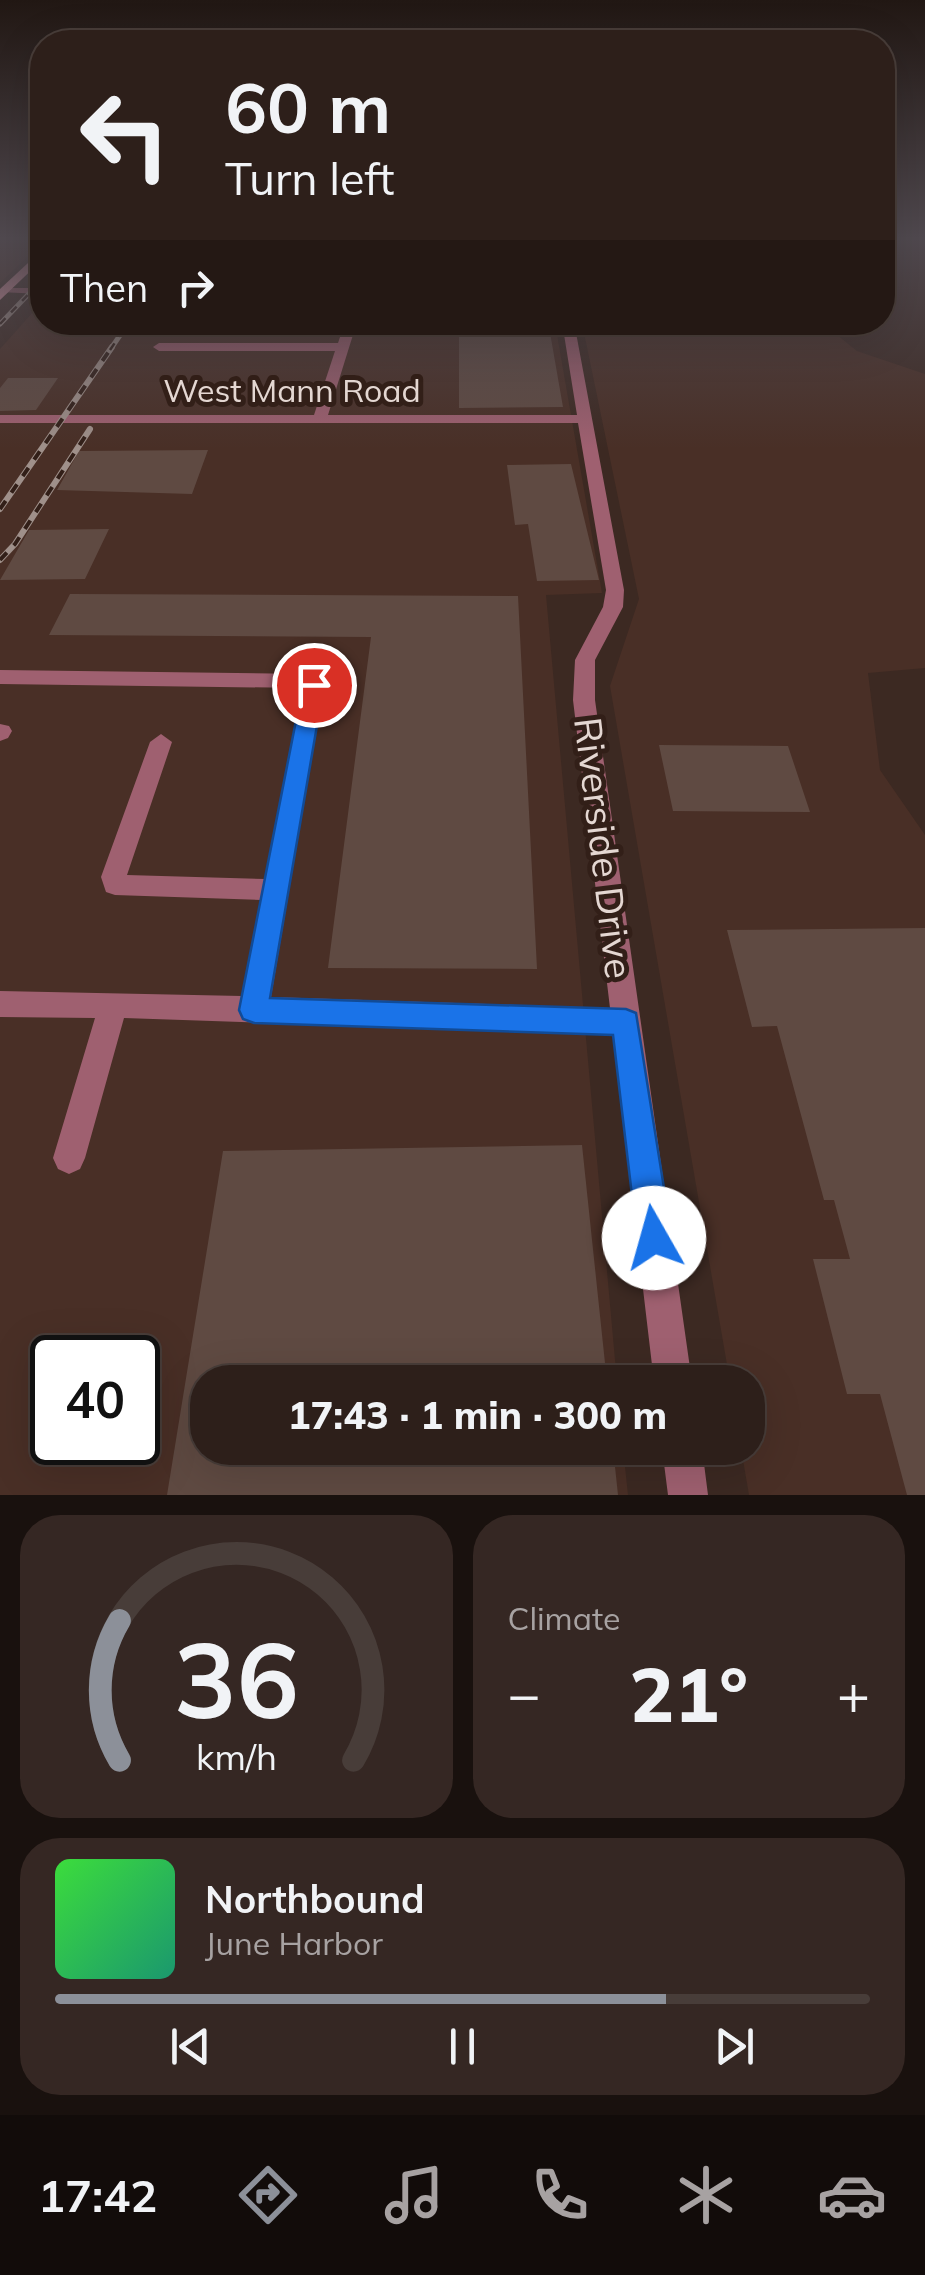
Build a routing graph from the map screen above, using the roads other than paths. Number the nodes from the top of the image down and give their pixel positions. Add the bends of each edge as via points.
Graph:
1 (348, 335) edge
2 (570, 335) edge
3 (159, 346) dead end
4 (345, 347) junction
5 (320, 418) junction
6 (0, 419) edge
7 (585, 419) junction
8 (0, 677) edge
9 (161, 742) dead end
10 (277, 890) junction
11 (0, 1004) edge
12 (114, 1005) junction
13 (254, 1010) junction
14 (626, 1022) junction
15 (69, 1158) dead end
16 (671, 1365) edge
17 (684, 1465) edge
18 (688, 1495) edge

1 - 4 street
2 - 7 street, Riverside Drive
3 - 4 street
4 - 5 street
5 - 6 street, West Mann Road
5 - 7 street, West Mann Road
7 - 14 street, Riverside Drive via 615,590 585,660 584,700
8 - 10 street via 314,685
9 - 10 street via 115,886
10 - 13 street
11 - 12 street
12 - 13 street
12 - 15 street
13 - 14 street
14 - 16 street, Riverside Drive
17 - 18 street

